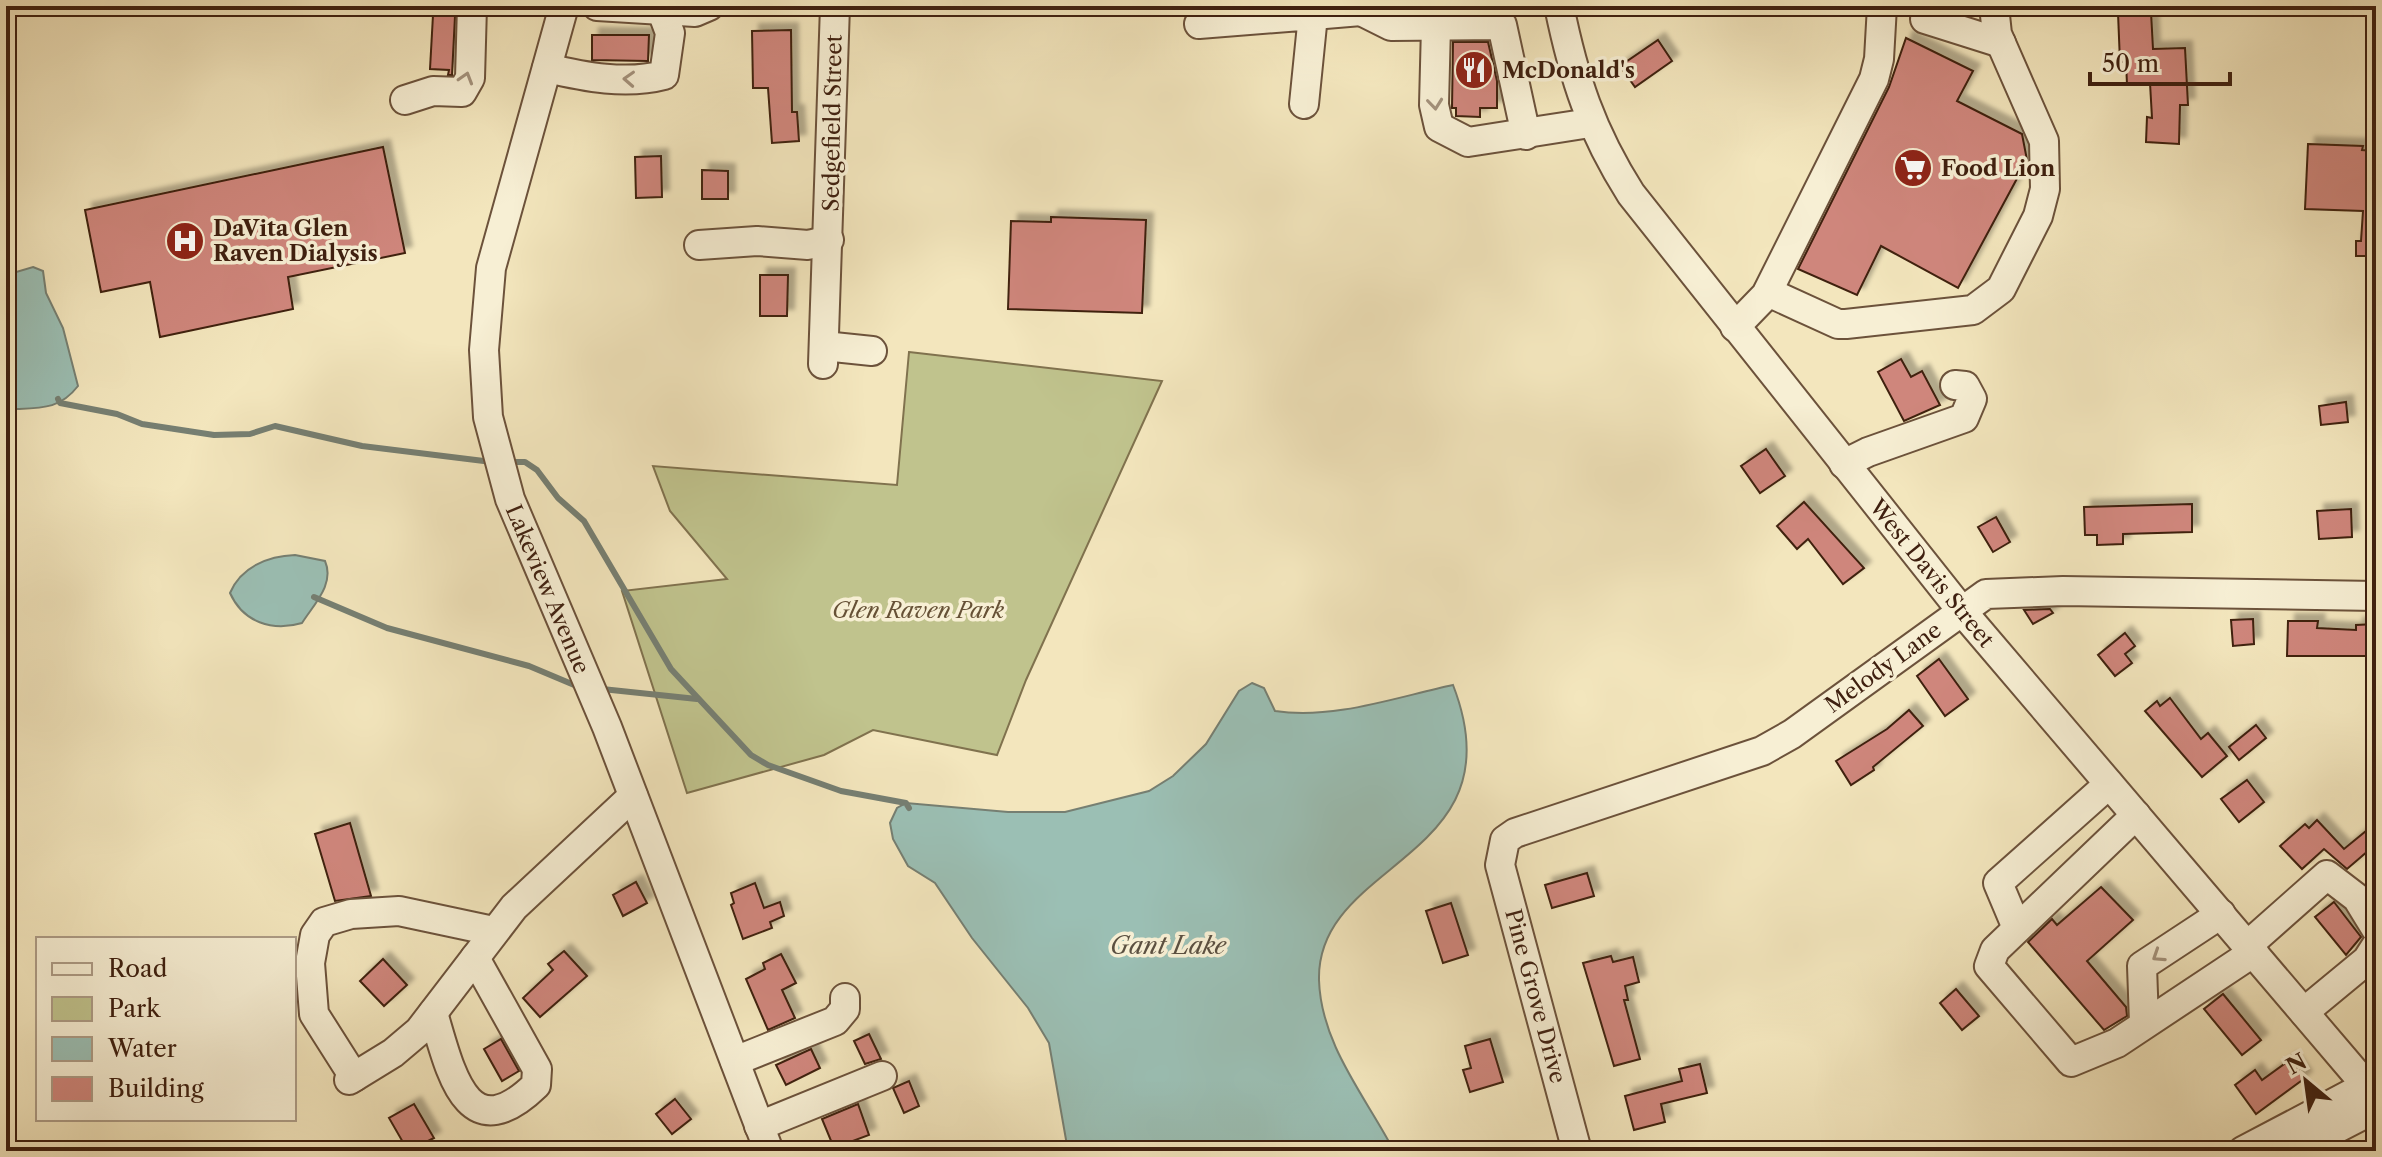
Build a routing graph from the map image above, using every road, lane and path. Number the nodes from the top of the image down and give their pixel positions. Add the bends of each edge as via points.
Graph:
1 (472, 6) edge
2 (564, 6) edge
3 (597, 6) edge
4 (709, 6) edge
5 (835, 6) edge
6 (1559, 6) edge
7 (1882, 6) edge
8 (1994, 6) edge
9 (1360, 9) edge
10 (1313, 15) junction
11 (663, 17) edge
12 (1925, 19) dead end
13 (1199, 24) dead end
14 (1436, 26) junction
15 (2001, 43) junction
16 (547, 68) junction
17 (405, 100) dead end
18 (1304, 104) dead end
19 (1590, 123) junction
20 (1526, 135) junction
21 (829, 240) junction
22 (699, 245) dead end
23 (1768, 292) junction
24 (1735, 327) junction
25 (872, 351) dead end
26 (1955, 385) dead end
27 (1844, 464) junction
28 (2376, 596) edge
29 (1961, 610) junction
30 (2109, 784) junction
31 (633, 796) junction
32 (2136, 815) junction
33 (1505, 840) joint
34 (2221, 914) junction
35 (2017, 928) junction
36 (2376, 929) edge
37 (493, 931) junction
38 (2376, 946) edge
39 (2251, 948) junction
40 (475, 958) junction
41 (845, 998) dead end
42 (2304, 1012) junction
43 (433, 1013) junction
44 (2144, 1022) junction
45 (735, 1061) junction
46 (882, 1076) dead end
47 (2374, 1092) edge
48 (764, 1138) edge
49 (1577, 1151) edge
50 (2243, 1151) edge
51 (2293, 1151) edge

17 -> 1 street via 433,91 462,92 470,78
2 - 16 street, Lakeview Avenue
3 - 11 street
4 - 11 street
5 - 21 street, Sedgefield Street
6 - 19 street, West Davis Street
7 - 23 street via 1874,79
8 - 15 street
9 - 10 street
9 - 14 street via 1391,26
10 - 13 street
10 - 18 street
11 -> 16 street via 664,75 646,80 585,77
12 - 15 street
14 - 20 street via 1502,25
14 -> 20 street via 1434,105 1439,127 1468,142
15 - 23 street via 2044,141 2046,159 2038,216 2001,289 1973,310 1846,324
16 - 31 street, Lakeview Avenue via 491,268 484,350 488,417 510,499
19 - 20 street
19 - 24 street, West Davis Street via 1631,194
21 - 22 street, Sedgefield Street via 808,245
21 - 25 street, Sedgefield Street via 823,355
23 - 24 street
24 - 27 street, West Davis Street
26 - 27 street via 1965,386 1972,399 1964,418
27 - 29 street, West Davis Street
28 - 29 street, Melody Lane via 2063,591 1986,594
29 - 30 street, West Davis Street
29 - 33 street, Melody Lane via 1762,751
30 - 32 street, West Davis Street
30 - 35 street via 1998,883
31 - 37 street
31 - 45 street, Lakeview Avenue
32 - 34 street, West Davis Street
32 - 35 street
33 - 49 street, Pine Grove Drive via 1500,865
34 - 39 street, West Davis Street
34 -> 44 street via 2142,966
35 - 44 street via 1995,950 1989,966 2071,1062 2117,1043
36 - 39 street via 2357,898 2327,875
37 - 40 street
37 - 43 street via 399,911 324,922 315,935 310,963 314,1014 352,1078 393,1053
38 - 42 street via 2367,960
39 - 42 street, West Davis Street
39 - 44 street
40 - 43 street
40 - 43 street via 537,1069 536,1085 519,1102 495,1112 481,1111 458,1083
41 - 45 street via 845,1009 835,1021
42 - 47 street, West Davis Street
45 - 48 street, Lakeview Avenue
46 - 48 street
47 - 50 street
47 - 51 street

